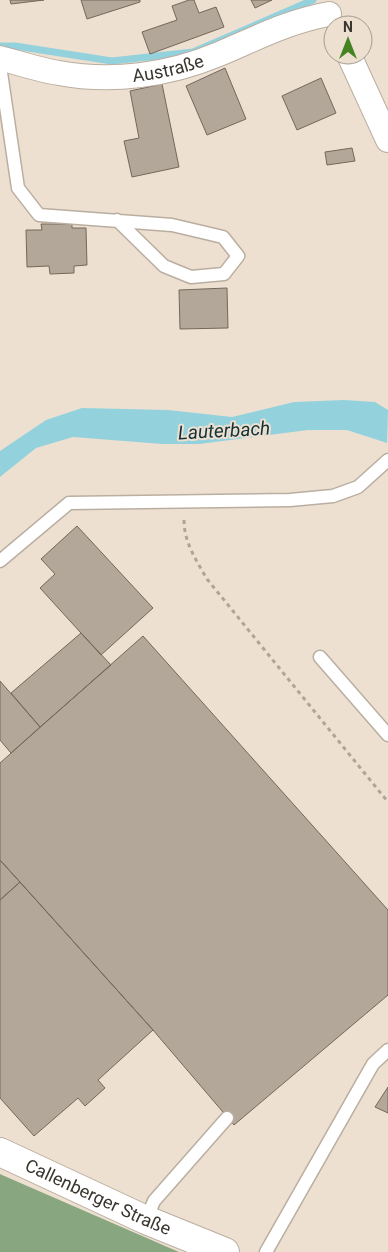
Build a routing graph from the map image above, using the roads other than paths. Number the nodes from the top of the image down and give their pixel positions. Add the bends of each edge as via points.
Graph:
1 (329, 11) edge
2 (0, 58) edge
3 (354, 65) edge
4 (0, 66) edge
5 (388, 140) edge
6 (116, 220) junction
7 (388, 460) edge
8 (0, 561) edge
9 (320, 657) dead end
10 (388, 736) edge
11 (388, 1050) edge
12 (227, 1118) dead end
13 (0, 1152) edge
14 (146, 1220) junction
15 (225, 1252) edge
16 (266, 1252) edge

1 - 2 street, Austraße via 166,72 122,77 59,74
3 - 5 street
4 - 6 lane via 18,188 39,215
6 - 6 lane via 172,226 223,237 238,256 224,274 191,277 164,266
7 - 8 lane via 358,487 333,496 290,500 69,503
9 - 10 lane
11 - 16 lane via 373,1064
12 - 14 lane via 154,1201
13 - 14 street, Callenberger Straße
14 - 15 street, Callenberger Straße

